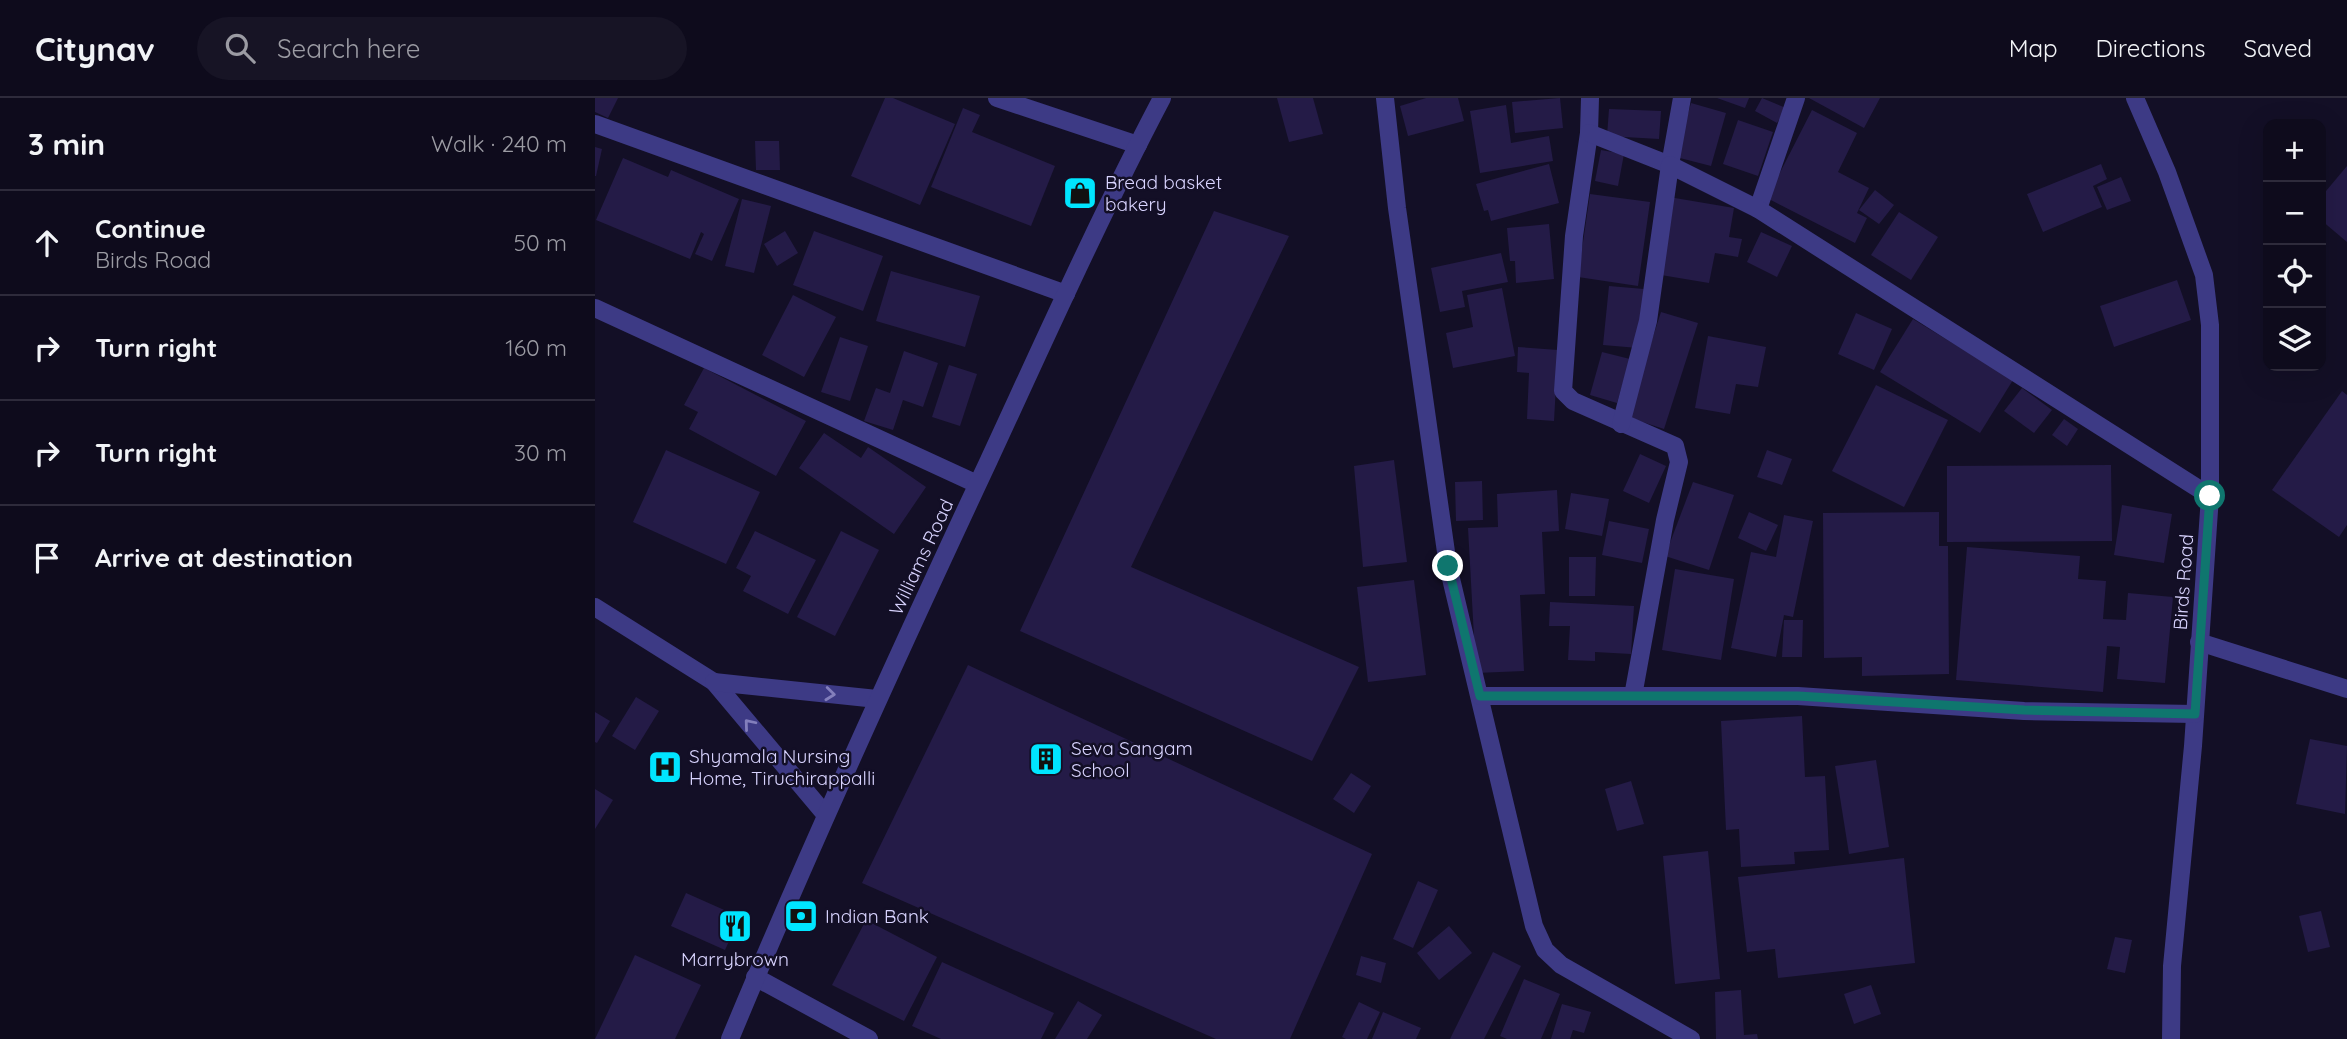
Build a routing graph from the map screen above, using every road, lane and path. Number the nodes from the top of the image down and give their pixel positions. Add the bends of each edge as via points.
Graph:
1 (997, 98) edge
2 (1162, 98) edge
3 (1385, 98) edge
4 (1590, 98) edge
5 (1682, 98) edge
6 (1796, 98) edge
7 (2135, 98) edge
8 (595, 124) edge
9 (1589, 133) junction
10 (1138, 145) junction
11 (1670, 165) junction
12 (1758, 209) junction
13 (1066, 294) junction
14 (595, 307) edge
15 (1621, 424) junction
16 (978, 484) junction
17 (2210, 496) junction
18 (595, 607) edge
19 (2200, 642) junction
20 (714, 682) junction
21 (2347, 689) edge
22 (1480, 696) junction
23 (1633, 696) junction
24 (877, 699) junction
25 (2195, 714) junction
26 (825, 814) junction
27 (755, 977) junction
28 (730, 1039) edge
29 (869, 1039) edge
30 (1691, 1039) edge
31 (2171, 1039) edge

1 - 10 street
2 - 10 street, Williams Road
3 - 22 street via 1448,566
4 - 9 street
5 - 11 street
6 - 12 street
7 - 17 street, Birds Road via 2204,275 2210,324
8 - 13 street
9 - 11 street
9 - 15 street via 1574,236 1563,391 1573,401
10 - 13 street, Williams Road
11 - 12 street
11 - 15 street via 1648,321
12 - 17 street
13 - 16 street, Williams Road
14 - 16 street
15 - 23 street via 1675,446 1679,462
16 - 24 street, Williams Road
17 - 19 street, Birds Road
18 - 20 street
19 - 21 street
19 - 25 street, Birds Road
20 -> 24 street
26 -> 20 street
22 - 23 street
22 - 30 street via 1534,926 1545,950 1561,965
23 - 25 street via 1798,696 2024,710
24 - 26 street, Williams Road
25 - 31 street, Birds Road via 2172,966
26 - 27 street, Williams Road
27 - 28 street, Williams Road
27 - 29 street

